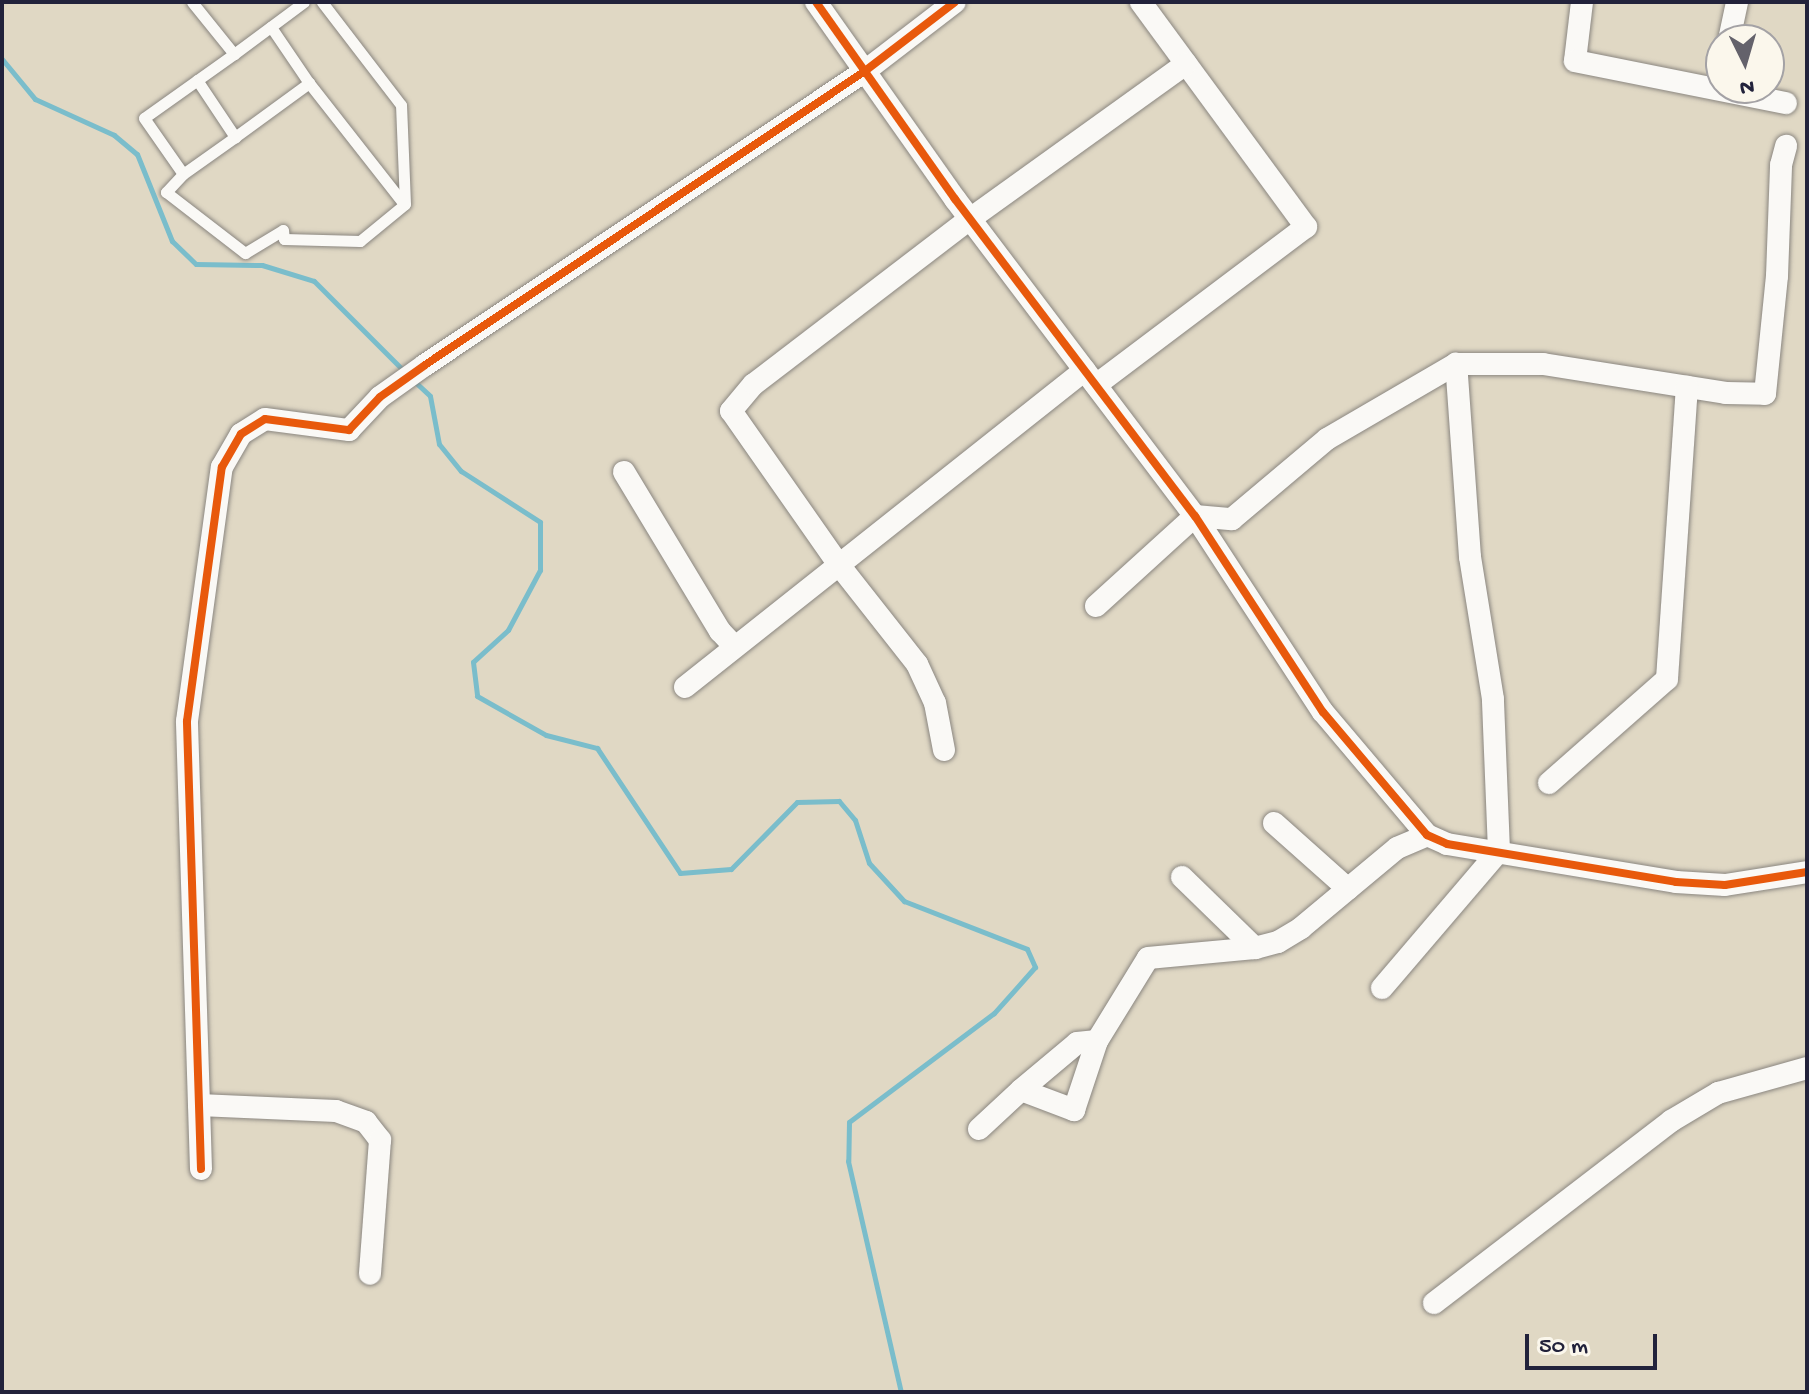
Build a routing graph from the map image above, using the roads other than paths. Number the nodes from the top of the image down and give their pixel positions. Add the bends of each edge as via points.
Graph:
1 (192, 2) edge
2 (304, 2) edge
3 (322, 2) edge
4 (816, 2) edge
5 (955, 2) edge
6 (1141, 2) edge
7 (1582, 2) edge
8 (1737, 2) edge
9 (1732, 24) edge
10 (271, 27) junction
11 (234, 54) junction
12 (1186, 64) junction
13 (865, 71) junction
14 (197, 80) junction
15 (309, 83) junction
16 (1705, 83) edge
17 (235, 137) junction
18 (1786, 146) dead end
19 (183, 174) junction
20 (405, 204) junction
21 (970, 219) junction
22 (1456, 364) junction
23 (1090, 378) junction
24 (1687, 387) junction
25 (624, 472) dead end
26 (1195, 516) junction
27 (839, 565) junction
28 (1096, 606) dead end
29 (734, 646) junction
30 (685, 687) dead end
31 (944, 750) dead end
32 (1549, 783) dead end
33 (1274, 823) dead end
34 (1427, 835) junction
35 (1499, 851) junction
36 (1807, 872) edge
37 (1182, 877) dead end
38 (1348, 889) junction
39 (1255, 948) junction
40 (1382, 988) dead end
41 (1097, 1041) junction
42 (1807, 1068) edge
43 (1021, 1090) junction
44 (199, 1105) junction
45 (979, 1129) dead end
46 (201, 1169) dead end
47 (370, 1274) dead end
48 (1434, 1303) dead end

1 - 11 lane
2 - 10 lane
3 - 20 lane via 401,105
4 - 13 street
5 - 13 street
6 - 12 street
7 - 16 street via 1575,61
8 - 9 street
10 - 11 lane
10 - 15 lane
11 - 14 lane
12 - 21 street
12 - 23 street via 1306,227
13 - 21 street
13 - 44 street via 425,365 380,397 349,430 265,419 241,434 222,467 187,721
14 - 17 lane
14 - 19 lane via 144,118
15 - 17 lane
15 - 20 lane
17 - 19 lane
18 - 24 street via 1765,394
19 - 20 lane via 166,192 245,253 283,230 284,239 360,241
21 - 23 street
21 - 27 street via 754,384 731,411
22 - 24 street via 1543,364
22 - 26 street via 1327,439 1232,519
22 - 35 street via 1470,557 1493,699
23 - 26 street
23 - 27 street
24 - 32 street via 1667,679
25 - 29 street
26 - 28 street
26 - 34 street via 1323,712
27 - 29 street
27 - 31 street via 917,664 935,703
29 - 30 street
33 - 38 street
34 - 35 street via 1447,844
34 - 38 street via 1397,848
35 - 36 street via 1676,882 1725,885
35 - 40 street
37 - 39 street
38 - 39 street via 1301,928
39 - 41 street via 1148,958
41 - 43 street via 1077,1043
41 - 43 street via 1074,1110
42 - 48 street via 1718,1093 1671,1121
43 - 45 street
44 - 46 street
44 - 47 street via 336,1111 366,1122 380,1140

